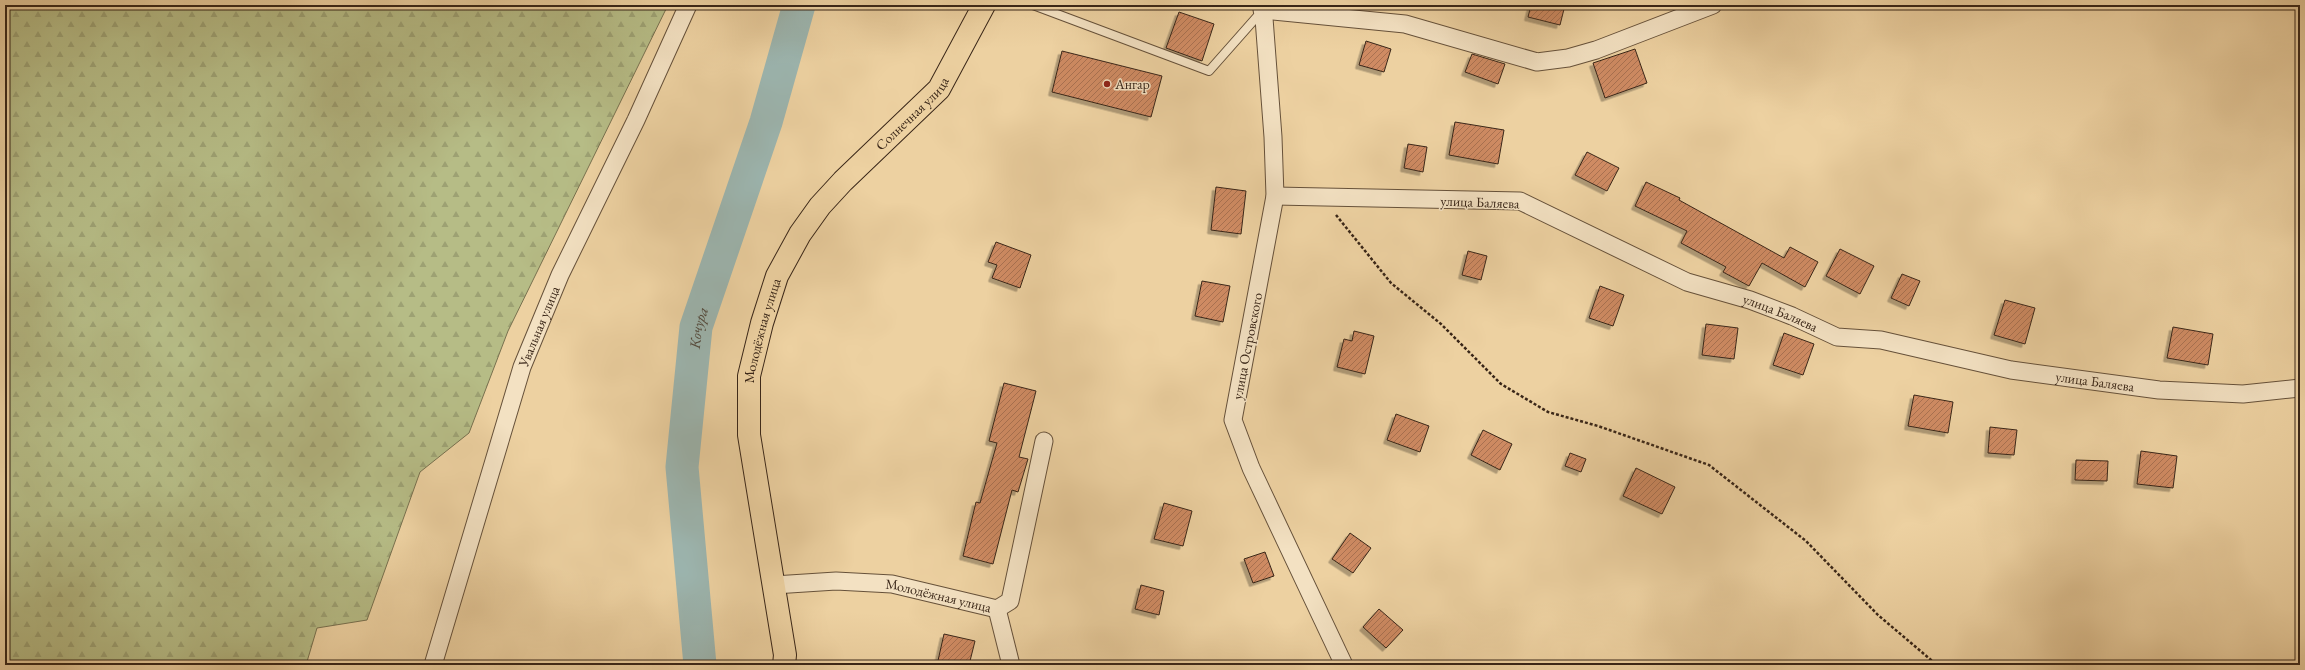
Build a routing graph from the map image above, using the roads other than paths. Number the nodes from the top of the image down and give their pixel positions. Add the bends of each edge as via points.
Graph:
1 (688, 5) edge
2 (984, 5) edge
3 (1033, 5) edge
4 (1713, 5) edge
5 (1263, 8) edge
6 (1275, 196) junction
7 (820, 206) joint
8 (2300, 388) edge
9 (1044, 441) dead end
10 (774, 586) junction
11 (997, 609) junction
12 (432, 665) edge
13 (784, 665) edge
14 (1011, 665) edge
15 (1344, 665) edge

1 - 12 street, Увальная улица via 636,120 560,275 522,367
2 - 7 main road, Солнечная улица via 939,89
3 - 5 lane via 1209,71
4 - 5 street via 1596,50 1568,58 1537,62 1405,24
5 - 6 street, улица Островского
6 - 8 street, улица Баляева via 1520,201 1687,282 1750,300 1837,337 1882,340 2011,370 2159,390 2243,394
6 - 15 street, улица Островского via 1233,420 1251,468
7 - 10 main road, Молодёжная улица via 800,234 777,276 762,322 749,376 749,435
9 - 11 street, Молодёжная улица via 1010,601
10 - 11 street, Молодёжная улица via 836,581 892,584
10 - 13 main road, Молодёжная улица via 785,655
11 - 14 street

